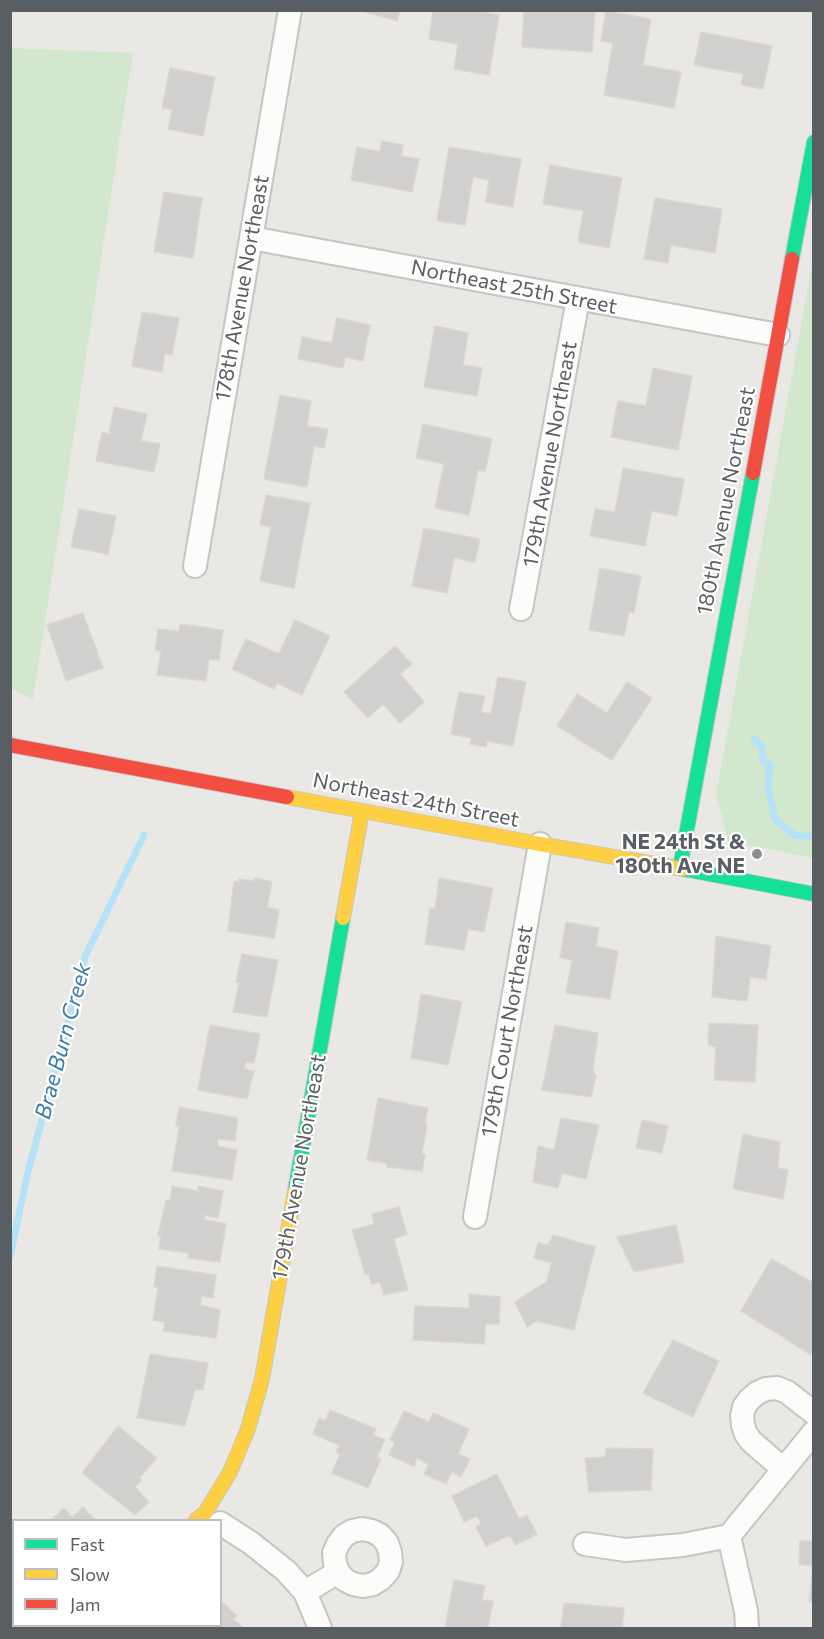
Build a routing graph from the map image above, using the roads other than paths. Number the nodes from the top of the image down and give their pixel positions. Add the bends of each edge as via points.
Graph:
1 (290, 10) edge
2 (813, 142) edge
3 (251, 238) junction
4 (578, 299) junction
5 (778, 336) junction
6 (195, 566) dead end
7 (521, 609) dead end
8 (10, 745) edge
9 (362, 811) junction
10 (540, 844) junction
11 (680, 867) junction
12 (813, 894) edge
13 (475, 1217) dead end
14 (813, 1413) edge
15 (813, 1432) edge
16 (783, 1469) junction
17 (210, 1519) edge
18 (222, 1526) edge
19 (729, 1536) junction
20 (585, 1544) dead end
21 (338, 1572) dead end
22 (305, 1592) junction
23 (320, 1629) edge
24 (747, 1629) edge

1 - 3 street, 178th Avenue Northeast
2 - 5 street, 180th Avenue Northeast
3 - 4 street, Northeast 25th Street
3 - 6 street, 178th Avenue Northeast
4 - 5 street, Northeast 25th Street
4 - 7 street, 179th Avenue Northeast
5 - 11 street, 180th Avenue Northeast
8 - 9 street, Northeast 24th Street
9 - 10 street, Northeast 24th Street
9 - 17 street, 179th Avenue Northeast via 262,1379 248,1429
10 - 11 street, Northeast 24th Street
10 - 13 street, 179th Court Northeast
11 - 12 street, Northeast 24th Street
14 - 16 street via 777,1388 757,1393 744,1407 746,1434
15 - 16 street
16 - 19 street
18 - 22 street via 251,1543
19 - 20 street via 626,1550
19 - 24 street
21 - 22 street
22 - 23 street

